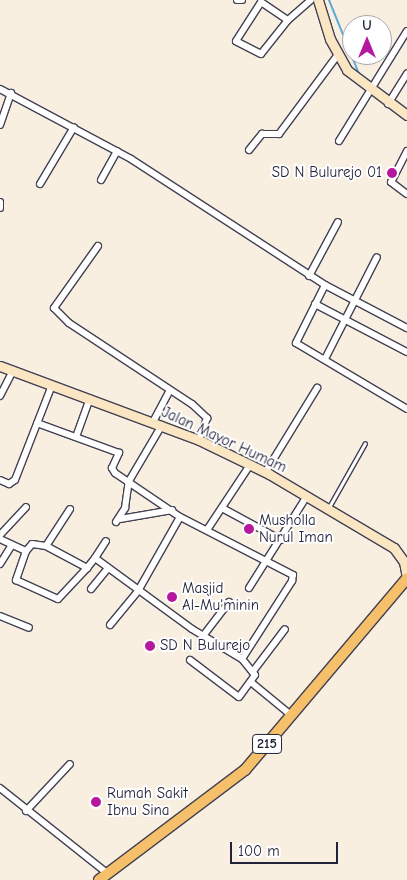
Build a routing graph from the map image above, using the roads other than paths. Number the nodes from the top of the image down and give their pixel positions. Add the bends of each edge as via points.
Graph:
1 (237, 0) edge
2 (242, 0) edge
3 (311, 0) edge
4 (318, 0) edge
5 (288, 20) junction
6 (407, 31) edge
7 (337, 56) junction
8 (407, 73) edge
9 (373, 87) junction
10 (0, 89) edge
11 (11, 93) junction
12 (389, 102) junction
13 (407, 115) edge
14 (0, 125) edge
15 (74, 127) junction
16 (339, 141) dead end
17 (249, 150) dead end
18 (117, 151) junction
19 (406, 155) edge
20 (101, 180) dead end
21 (40, 184) dead end
22 (407, 194) edge
23 (0, 202) edge
24 (0, 208) edge
25 (338, 222) dead end
26 (98, 246) dead end
27 (376, 256) dead end
28 (309, 276) junction
29 (325, 285) junction
30 (354, 301) junction
31 (314, 304) junction
32 (346, 317) junction
33 (407, 328) edge
34 (407, 352) edge
35 (325, 359) junction
36 (0, 366) edge
37 (13, 371) junction
38 (52, 385) junction
39 (317, 388) dead end
40 (170, 390) junction
41 (0, 396) edge
42 (90, 398) junction
43 (407, 409) edge
44 (37, 423) junction
45 (157, 424) junction
46 (76, 437) junction
47 (199, 440) junction
48 (365, 443) dead end
49 (250, 465) junction
50 (266, 472) junction
51 (0, 480) edge
52 (129, 481) junction
53 (307, 496) junction
54 (26, 507) dead end
55 (222, 508) junction
56 (328, 508) junction
57 (70, 510) dead end
58 (172, 510) junction
59 (180, 517) junction
60 (207, 530) junction
61 (0, 535) edge
62 (0, 539) edge
63 (280, 540) junction
64 (106, 541) dead end
65 (12, 545) junction
66 (46, 546) junction
67 (26, 551) junction
68 (95, 558) junction
69 (268, 561) junction
70 (0, 564) edge
71 (87, 568) junction
72 (108, 568) junction
73 (407, 579) edge
74 (249, 588) dead end
75 (91, 589) dead end
76 (138, 591) junction
77 (230, 602) dead end
78 (0, 616) edge
79 (110, 625) dead end
80 (29, 628) dead end
81 (285, 629) dead end
82 (203, 636) junction
83 (242, 658) junction
84 (190, 660) dead end
85 (254, 670) junction
86 (252, 683) junction
87 (291, 715) junction
88 (70, 764) dead end
89 (0, 788) edge
90 (26, 810) junction
91 (104, 877) edge

1 - 2 street
3 - 5 street
4 - 7 main road
5 - 5 street via 262,54 236,41 262,2
6 - 9 street
7 - 9 main road
7 - 17 street via 278,134 262,134
8 - 12 street
9 - 12 main road
9 - 16 street
10 - 11 street
11 - 14 street
11 - 15 street
12 - 13 main road
15 - 18 street
15 - 21 street
18 - 20 street
18 - 28 street
19 - 22 street via 391,183
23 - 24 street
25 - 28 street
26 - 40 street via 54,308 69,323
27 - 30 street
28 - 29 street
29 - 30 street
29 - 31 street
30 - 32 street
30 - 33 street
31 - 32 street
31 - 35 street via 296,342
32 - 34 street
32 - 35 street
35 - 43 street
36 - 37 main road, Jalan Mayor Humam
37 - 38 main road, Jalan Mayor Humam
37 - 41 street
38 - 42 main road, Jalan Mayor Humam
38 - 44 street
39 - 50 street
40 - 45 street
40 - 47 street via 207,418
42 - 45 main road, Jalan Mayor Humam
42 - 46 street
44 - 46 street
44 - 51 street via 15,480 9,484
45 - 47 main road, Jalan Mayor Humam
45 - 52 street
46 - 52 street via 119,453 112,470
47 - 49 main road, Jalan Mayor Humam
48 - 56 lane
49 - 50 main road, Jalan Mayor Humam
49 - 55 street
50 - 53 main road, Jalan Mayor Humam
52 - 58 street
52 - 58 street via 118,520
53 - 56 main road, Jalan Mayor Humam
53 - 63 street
54 - 61 street
55 - 60 street
55 - 63 street
56 - 73 main road, Jalan Mayor Humam via 394,548 402,558
57 - 66 street
58 - 59 street
59 - 60 street
59 - 76 street
60 - 69 street
62 - 65 street
63 - 69 street
64 - 68 street
65 - 67 street
65 - 70 street
66 - 67 street via 32,544
66 - 71 street
67 - 71 street via 16,580 58,598
68 - 71 street
68 - 72 street
69 - 74 street
69 - 83 street via 292,575 292,581
72 - 75 street
72 - 76 street
73 - 87 main road, 215
76 - 79 street
76 - 82 street
77 - 82 street
78 - 80 street
81 - 85 street
82 - 83 street
83 - 85 street
84 - 86 street via 237,696
85 - 86 street
86 - 87 street
87 - 91 main road, 215 via 227,787
88 - 90 street
89 - 90 street
90 - 91 street

